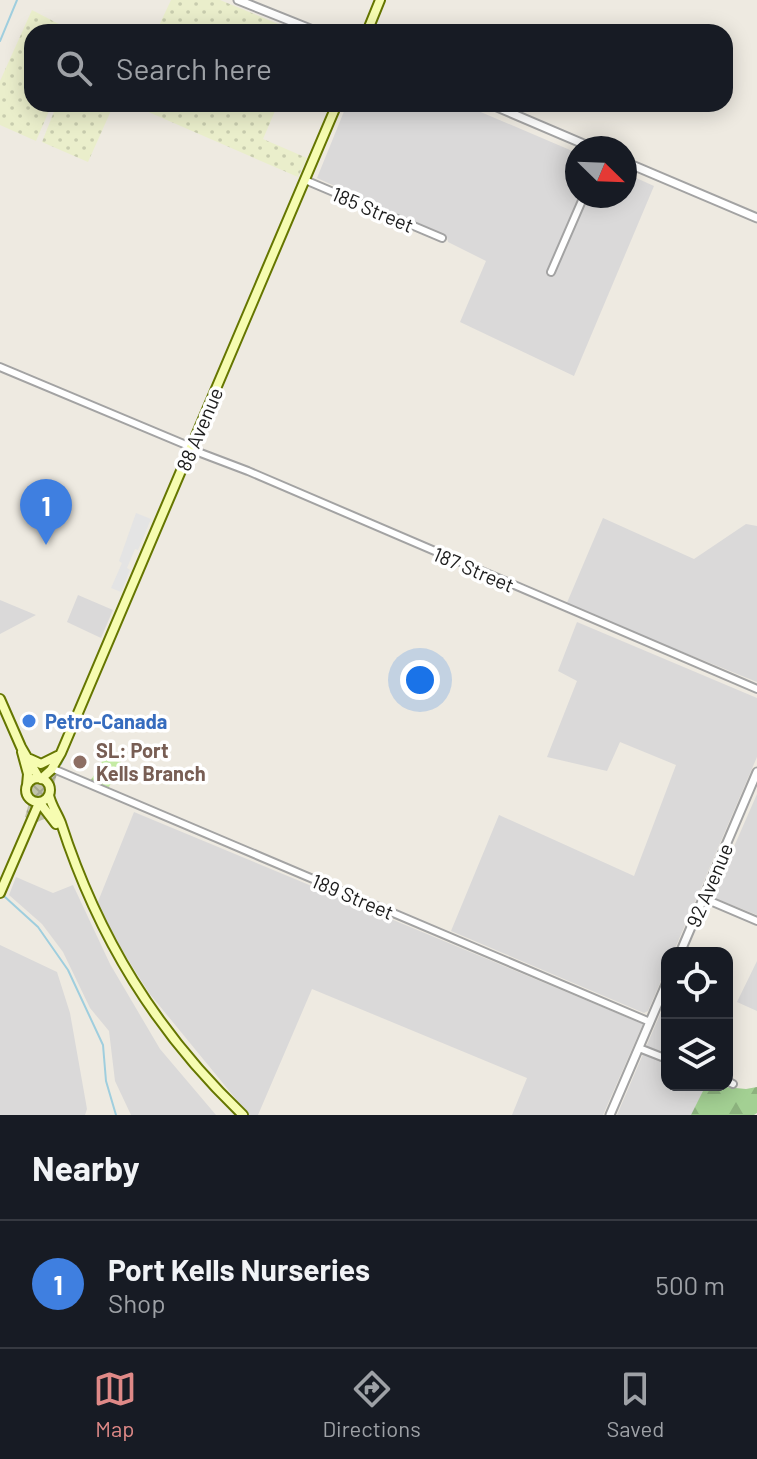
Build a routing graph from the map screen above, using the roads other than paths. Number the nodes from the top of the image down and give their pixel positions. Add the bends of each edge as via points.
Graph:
1 (238, 0) edge
2 (380, 0) edge
3 (298, 24) edge
4 (370, 24) edge
5 (334, 112) edge
6 (509, 112) edge
7 (565, 136) edge
8 (637, 167) edge
9 (305, 180) junction
10 (579, 208) edge
11 (757, 218) edge
12 (442, 238) dead end
13 (551, 272) dead end
14 (0, 367) edge
15 (191, 448) junction
16 (757, 689) edge
17 (0, 699) edge
18 (21, 747) junction
19 (59, 754) junction
20 (29, 758) junction
21 (56, 770) junction
22 (757, 772) edge
23 (40, 778) junction
24 (27, 785) junction
25 (49, 791) junction
26 (28, 797) junction
27 (40, 803) junction
28 (52, 817) junction
29 (29, 826) junction
30 (63, 835) junction
31 (0, 893) edge
32 (703, 898) junction
33 (757, 921) edge
34 (683, 947) edge
35 (661, 996) edge
36 (650, 1022) junction
37 (639, 1048) junction
38 (661, 1057) edge
39 (243, 1115) edge
40 (610, 1115) edge

1 - 3 street
2 - 4 main road
5 - 9 main road, 88 Avenue
6 - 7 street
8 - 11 street
9 - 12 street, 185 Street
9 - 15 main road, 88 Avenue
10 - 13 street
14 - 15 street, 187 Street
15 - 16 street, 187 Street
15 - 19 main road, 88 Avenue
17 - 18 main road
18 - 20 main road
18 - 24 main road
19 - 20 main road via 41,764
19 - 21 main road, 88 Avenue
19 - 23 main road, 88 Avenue
20 - 23 main road
21 - 25 main road, 88 Avenue
21 - 36 street, 189 Street
22 - 32 street, 92 Avenue
23 - 24 main road
23 - 25 main road
24 - 26 main road
25 - 27 main road
25 - 30 main road
26 - 27 main road
26 - 29 main road
27 - 28 main road
27 - 29 main road
28 - 29 main road via 42,816
28 - 30 main road
29 - 31 main road
30 - 39 main road via 102,929 137,989 179,1046
32 - 33 street
32 - 34 street, 92 Avenue
35 - 36 street
36 - 37 street
37 - 38 street
37 - 40 street

